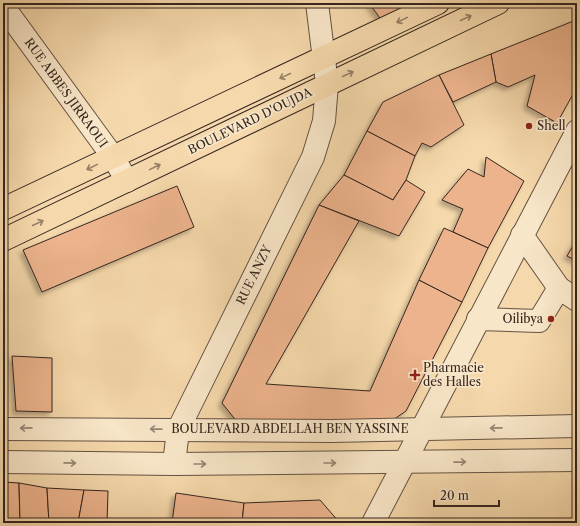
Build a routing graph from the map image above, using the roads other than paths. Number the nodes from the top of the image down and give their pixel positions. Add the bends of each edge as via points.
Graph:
1 (317, 3) edge
2 (438, 3) edge
3 (498, 3) edge
4 (3, 6) edge
5 (323, 59) junction
6 (327, 84) junction
7 (577, 131) edge
8 (113, 157) junction
9 (127, 181) junction
10 (3, 210) edge
11 (522, 235) junction
12 (3, 240) edge
13 (559, 288) junction
14 (577, 300) edge
15 (478, 319) junction
16 (577, 426) edge
17 (519, 427) junction
18 (53, 428) junction
19 (3, 429) edge
20 (420, 429) junction
21 (178, 430) junction
22 (577, 460) edge
23 (520, 461) junction
24 (3, 462) edge
25 (48, 463) junction
26 (403, 463) junction
27 (174, 464) junction
28 (373, 523) edge

1 - 5 street, RUE ANZY
2 -> 5 main road, BOULEVARD D'OUJDA
6 -> 3 main road, BOULEVARD D'OUJDA
4 - 8 street, RUE ABBES JIRRAOUI
5 - 6 street, RUE ANZY
5 -> 8 main road, BOULEVARD D'OUJDA
9 -> 6 main road, BOULEVARD D'OUJDA
6 - 21 street, RUE ANZY via 324,121 313,157
7 - 11 street
8 - 9 street, RUE ABBES JIRRAOUI
8 -> 10 main road, BOULEVARD D'OUJDA
12 -> 9 main road, BOULEVARD D'OUJDA
11 - 13 street
11 - 15 street
13 - 14 street
13 - 15 street via 539,321
15 - 20 street
16 - 17 street, BOULEVARD ABDELLAH BEN YASSINE
17 -> 20 street, BOULEVARD ABDELLAH BEN YASSINE
17 - 23 street
18 -> 19 street, BOULEVARD ABDELLAH BEN YASSINE
21 -> 18 street, BOULEVARD ABDELLAH BEN YASSINE
18 - 25 street
20 - 21 street, BOULEVARD ABDELLAH BEN YASSINE
20 - 26 street
21 - 27 street, RUE ANZY
22 - 23 street
26 -> 23 street
24 - 25 street
25 -> 27 street
27 -> 26 street
26 - 28 street

